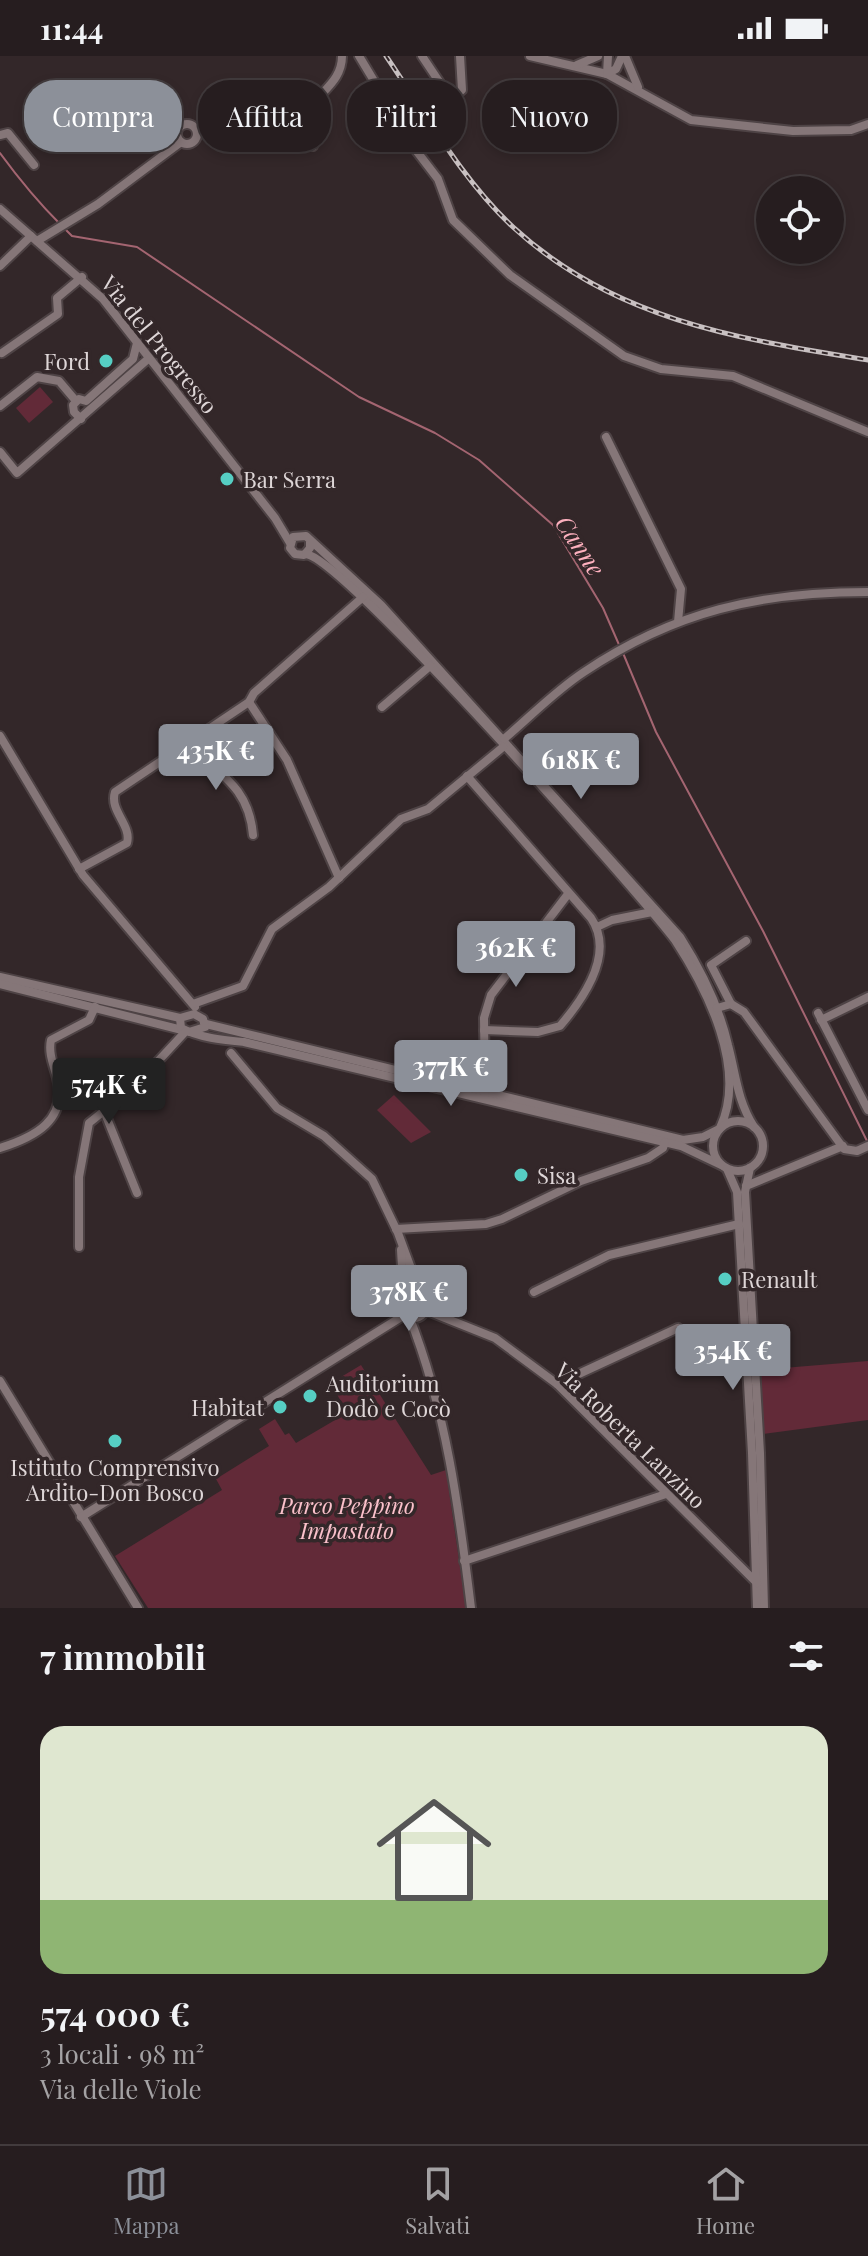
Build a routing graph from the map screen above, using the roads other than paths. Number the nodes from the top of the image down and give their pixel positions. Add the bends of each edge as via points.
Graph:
1 (342, 56) edge
2 (359, 56) edge
3 (422, 56) edge
4 (460, 56) edge
5 (530, 56) edge
6 (598, 56) edge
7 (608, 56) edge
8 (624, 56) edge
9 (576, 65) junction
10 (607, 74) junction
11 (331, 86) edge
12 (641, 91) junction
13 (868, 124) edge
14 (0, 135) edge
15 (157, 152) edge
16 (34, 165) dead end
17 (0, 209) edge
18 (34, 238) junction
19 (0, 266) edge
20 (82, 277) junction
21 (137, 343) junction
22 (2, 353) dead end
23 (148, 359) junction
24 (76, 401) junction
25 (0, 406) edge
26 (81, 419) junction
27 (868, 432) edge
28 (606, 437) dead end
29 (0, 452) edge
30 (275, 518) junction
31 (307, 538) junction
32 (290, 543) junction
33 (306, 554) junction
34 (868, 592) edge
35 (363, 597) junction
36 (678, 622) junction
37 (430, 666) junction
38 (249, 702) junction
39 (382, 707) dead end
40 (0, 736) edge
41 (504, 743) junction
42 (189, 745) junction
43 (467, 776) junction
44 (253, 835) dead end
45 (79, 869) junction
46 (339, 878) junction
47 (568, 894) junction
48 (652, 912) junction
49 (597, 927) junction
50 (746, 941) dead end
51 (0, 977) edge
52 (0, 984) edge
53 (183, 993) junction
54 (868, 997) edge
55 (193, 1004) junction
56 (731, 1004) junction
57 (95, 1007) junction
58 (717, 1008) junction
59 (199, 1015) junction
60 (184, 1016) junction
61 (206, 1024) junction
62 (220, 1027) junction
63 (484, 1030) junction
64 (186, 1031) junction
65 (220, 1040) junction
66 (231, 1041) junction
67 (231, 1053) junction
68 (485, 1093) junction
69 (868, 1110) edge
70 (104, 1111) junction
71 (754, 1127) junction
72 (720, 1129) junction
73 (665, 1142) junction
74 (843, 1146) junction
75 (868, 1146) edge
76 (0, 1148) edge
77 (724, 1167) junction
78 (750, 1168) junction
79 (746, 1186) junction
80 (137, 1193) dead end
81 (739, 1224) junction
82 (397, 1231) junction
83 (79, 1247) dead end
84 (534, 1292) dead end
85 (422, 1298) junction
86 (404, 1300) junction
87 (424, 1311) junction
88 (407, 1315) junction
89 (678, 1328) dead end
90 (422, 1348) junction
91 (0, 1381) edge
92 (557, 1384) junction
93 (666, 1494) junction
94 (81, 1517) junction
95 (464, 1561) junction
96 (757, 1583) junction
97 (138, 1608) edge
98 (471, 1608) edge
99 (757, 1608) edge
100 (764, 1608) edge

1 - 11 street
2 - 27 street via 438,179 453,220 510,275 634,360 661,369 733,376
3 - 4 street via 442,86 456,95 462,90
5 - 9 street
6 - 9 street
7 - 10 street
8 - 10 street
8 - 12 street
9 - 10 street
10 - 12 street
12 - 13 street via 691,120 793,131 851,130
14 - 16 street via 8,133
15 - 18 street via 98,204
17 - 18 street, Via del Progresso
18 - 19 street
18 - 20 street, Via del Progresso
20 - 21 street, Via del Progresso
20 - 22 street via 57,298 58,314
21 - 23 street, Via del Progresso
21 - 24 street via 133,359 86,401
23 - 26 street
23 - 30 street, Via del Progresso
24 - 25 street via 59,381 37,377
24 - 26 street via 73,408
26 - 29 street via 17,473
28 - 36 street via 681,589
30 - 31 street
30 - 32 street
31 - 32 street via 293,537
31 - 33 street
31 - 41 street via 381,605
32 - 33 street via 295,554
33 - 35 street via 319,558
34 - 36 street via 765,597
35 - 37 street
35 - 38 street
36 - 41 street via 564,687
37 - 39 street
37 - 41 street
38 - 42 street
38 - 46 street via 287,760
40 - 45 street
41 - 43 street
41 - 48 street
41 - 58 street via 666,919 692,956
42 - 44 street via 243,796
42 - 45 street via 115,792 127,843
43 - 46 street via 428,809 401,819
43 - 47 street
45 - 53 street
46 - 55 street via 272,929 243,986
47 - 49 street
47 - 63 street via 491,995
48 - 49 street
48 - 72 street via 687,959 716,1022 730,1095
49 - 63 street via 600,958 560,1026 538,1032
50 - 56 street via 711,965
51 - 60 street
52 - 57 street
53 - 55 street
53 - 60 street
54 - 69 street via 820,1016
55 - 59 street
56 - 58 street
56 - 74 street via 744,1012
57 - 64 street
57 - 76 street via 89,1020 51,1040 62,1098 52,1118
58 - 71 street via 737,1094
59 - 60 street
59 - 61 street
60 - 64 street via 179,1025
61 - 62 street
61 - 64 street via 200,1031
62 - 66 street
62 - 68 street
63 - 68 street
64 - 65 street
64 - 70 street via 143,1079
65 - 66 street
65 - 67 street
66 - 67 street
66 - 73 street
67 - 82 street via 277,1108 324,1136 372,1179
68 - 72 street via 683,1140
70 - 80 street
70 - 83 street via 89,1123 83,1145
71 - 72 street via 741,1121
71 - 78 street via 763,1149
72 - 77 street via 713,1144
73 - 77 street
73 - 82 street via 648,1158 581,1181 502,1219
74 - 75 street via 857,1151
74 - 79 street
77 - 78 street
77 - 81 street via 737,1192
78 - 79 street
79 - 100 street
81 - 84 street via 609,1255
81 - 96 street
82 - 85 street
82 - 86 street
85 - 86 street
85 - 87 street
86 - 88 street
87 - 88 street via 419,1317
87 - 90 street
87 - 92 street, Via Roberta Lanzino via 495,1338
88 - 90 street
88 - 94 street
89 - 92 street
90 - 95 street via 444,1429
91 - 94 street
92 - 93 street, Via Roberta Lanzino
93 - 95 street
93 - 96 street, Via Roberta Lanzino
94 - 97 street
95 - 98 street
96 - 99 street

